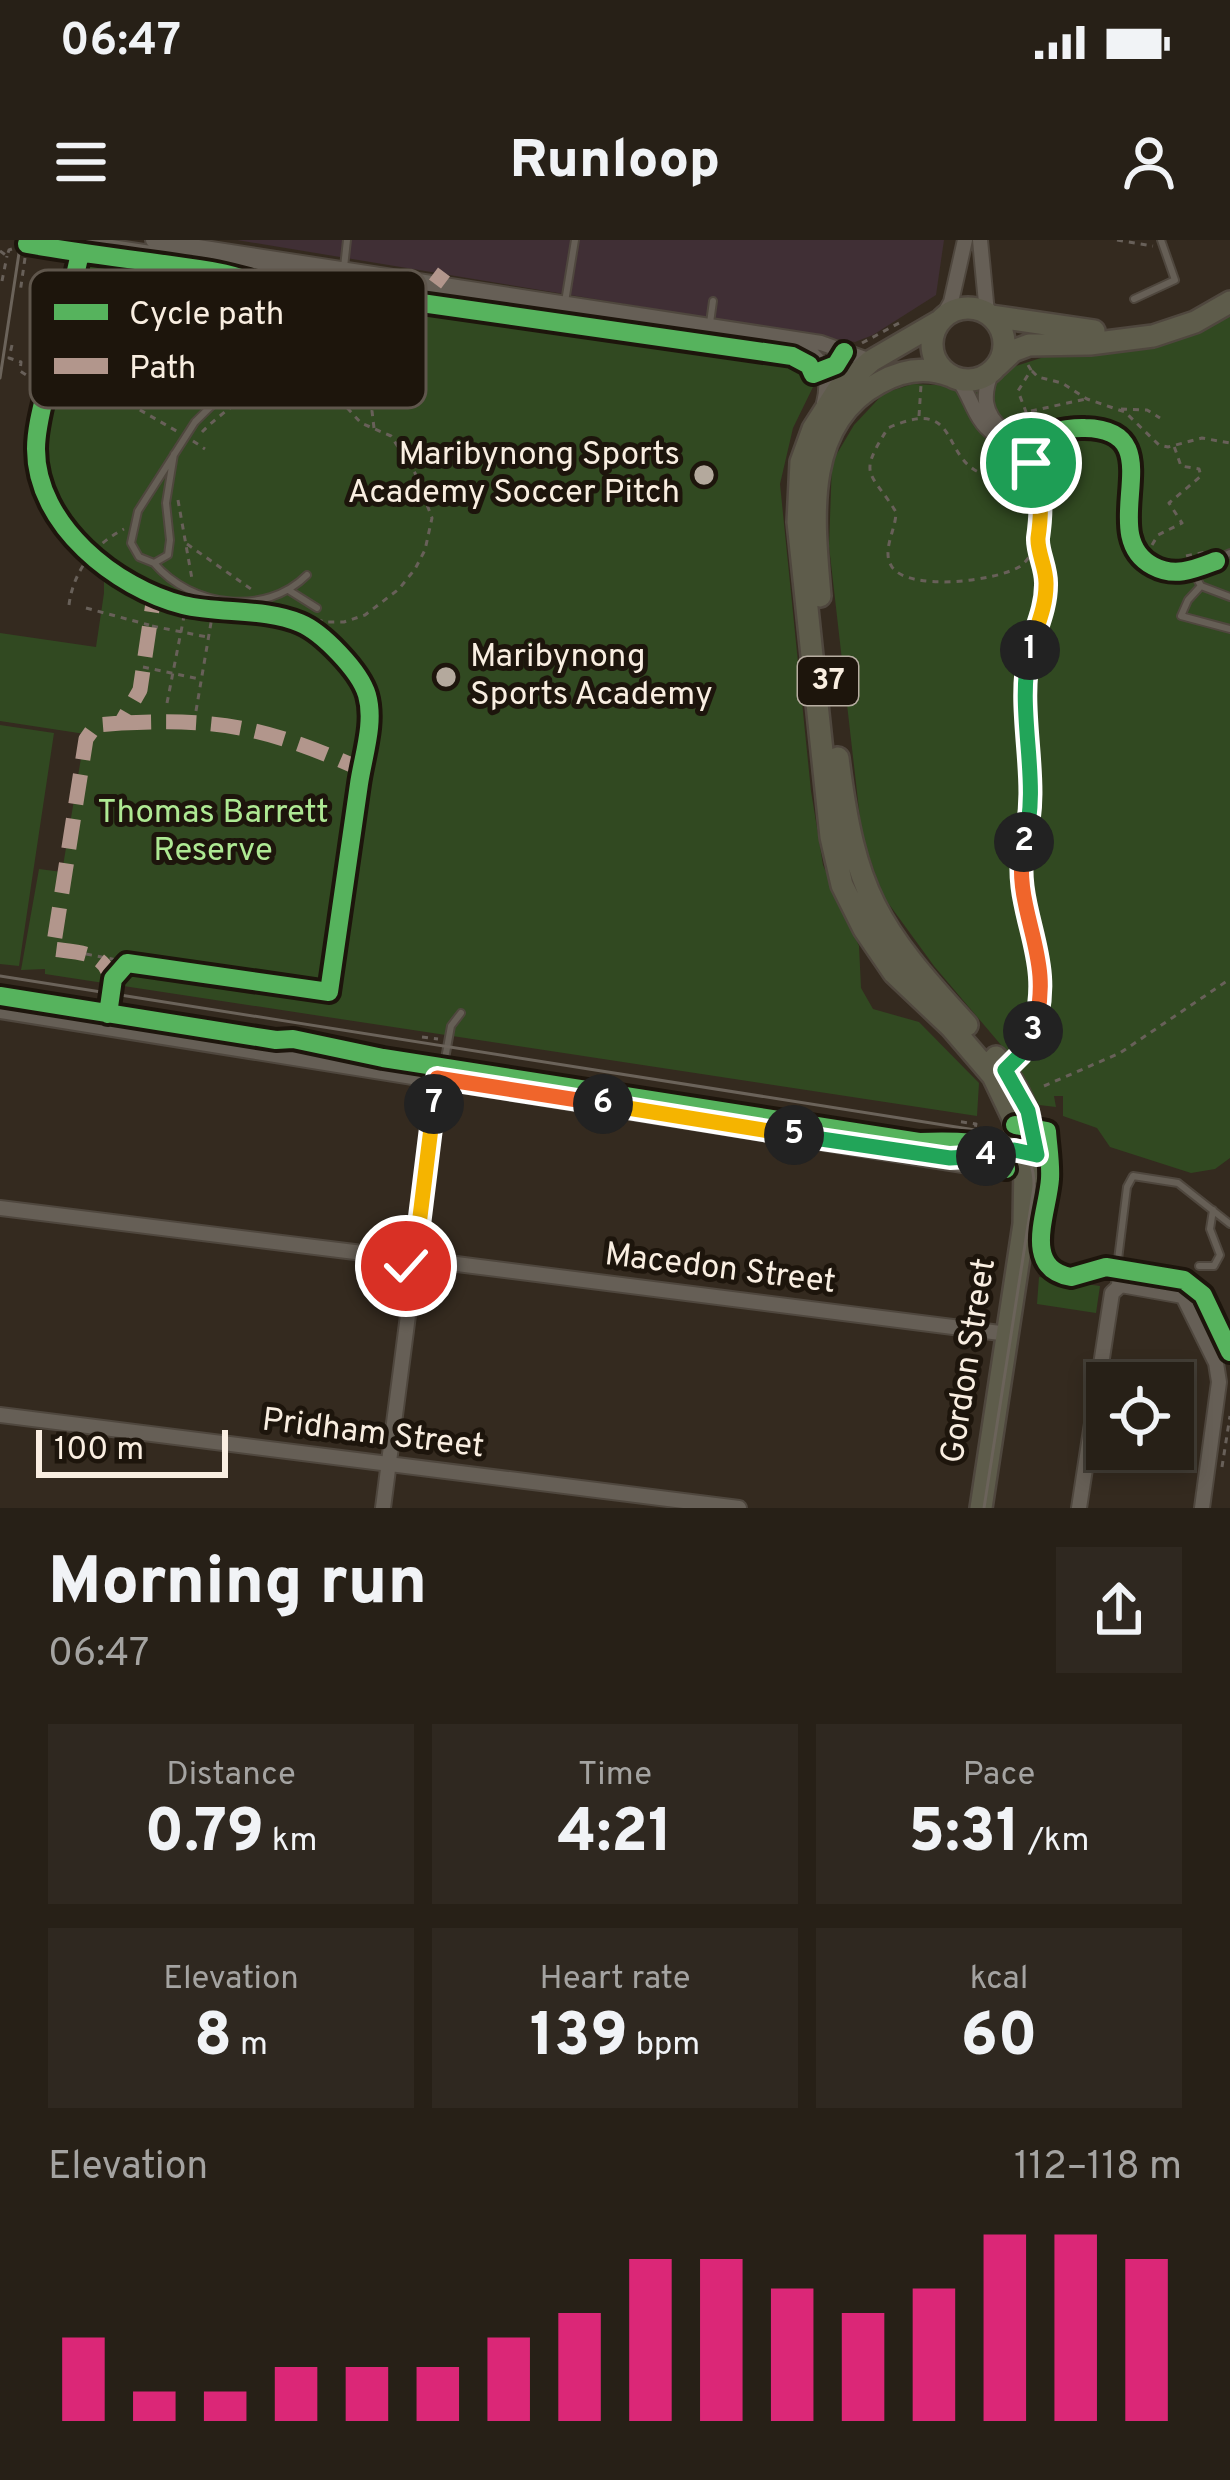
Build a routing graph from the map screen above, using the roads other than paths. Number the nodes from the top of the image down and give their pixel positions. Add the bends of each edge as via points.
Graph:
1 (66, 240) edge
2 (153, 240) edge
3 (347, 240) edge
4 (575, 240) edge
5 (964, 240) edge
6 (980, 240) edge
7 (1161, 240) edge
8 (237, 270) edge
9 (256, 270) edge
10 (343, 270) edge
11 (426, 277) edge
12 (426, 297) edge
13 (1134, 299) dead end
14 (713, 301) dead end
15 (1226, 303) edge
16 (565, 304) junction
17 (617, 314) junction
18 (989, 314) junction
19 (940, 320) junction
20 (709, 327) junction
21 (786, 339) junction
22 (871, 361) junction
23 (994, 368) junction
24 (954, 378) junction
25 (208, 408) edge
26 (823, 411) junction
27 (1031, 436) junction
28 (174, 454) junction
29 (1230, 553) edge
30 (154, 563) junction
31 (1192, 570) junction
32 (307, 574) dead end
33 (1201, 586) junction
34 (290, 591) junction
35 (1230, 597) edge
36 (317, 608) dead end
37 (1230, 629) edge
38 (898, 946) junction
39 (894, 973) junction
40 (0, 1009) edge
41 (461, 1013) dead end
42 (441, 1064) junction
43 (952, 1145) junction
44 (1031, 1158) junction
45 (0, 1208) edge
46 (1213, 1210) junction
47 (1230, 1224) edge
48 (414, 1259) junction
49 (1199, 1266) dead end
50 (1214, 1266) junction
51 (1219, 1276) dead end
52 (1115, 1288) junction
53 (1008, 1334) junction
54 (0, 1415) edge
55 (388, 1464) junction
56 (383, 1508) edge
57 (739, 1508) edge
58 (980, 1508) edge
59 (1078, 1508) edge
60 (1202, 1508) edge

1 - 8 street
2 - 9 street
3 - 10 lane
4 - 16 lane
5 - 19 street
6 - 18 street
7 - 13 lane via 1176,265 1173,284
11 - 16 street
12 - 17 street
14 - 20 lane
15 - 18 main road, 37 via 1118,332
15 - 23 main road, 37 via 1153,336 1020,347
16 - 17 street
17 - 20 street
18 - 19 main road, 37 via 958,308
18 - 23 main road via 1004,340
19 - 22 main road, Gordon Street / 37
19 - 24 main road via 932,352
20 - 21 street
21 - 22 street
21 - 26 street via 821,363 828,381
22 - 26 main road, Gordon Street / 37
23 - 24 main road, 37 via 973,380
23 - 27 street via 988,415 1010,434
24 - 27 street via 989,430 1006,439
24 - 38 main road, Gordon Street / 37 via 910,371 860,395 826,445 814,496 847,826 867,895
25 - 28 lane
26 - 39 main road, Gordon Street / 37 via 800,462 796,500 830,837 852,907
27 - 31 street via 1083,428 1117,437 1134,473 1131,547 1159,569
28 - 30 lane via 170,548
28 - 30 lane via 131,526 134,550
29 - 31 lane
30 - 34 lane via 182,600 262,608
31 - 33 lane
32 - 34 lane
33 - 35 lane
33 - 37 lane via 1180,616
34 - 36 lane
38 - 39 main road
38 - 44 main road, Gordon Street / 37 via 1005,1070 1028,1111
39 - 44 main road, Gordon Street / 37 via 993,1076
40 - 42 street
41 - 42 lane
42 - 43 street
42 - 48 street
43 - 44 street
43 - 44 street via 997,1168
44 - 53 main road, Gordon Street / 37
45 - 48 street, Macedon Street
46 - 47 lane
46 - 50 lane via 1220,1252
46 - 52 lane via 1178,1183 1133,1176
48 - 53 street, Macedon Street
48 - 55 street
49 - 50 lane
50 - 51 lane
52 - 59 street
52 - 60 street via 1183,1296 1216,1363
53 - 58 main road, Gordon Street / 37
54 - 55 street, Pridham Street
55 - 56 street
55 - 57 street, Pridham Street

